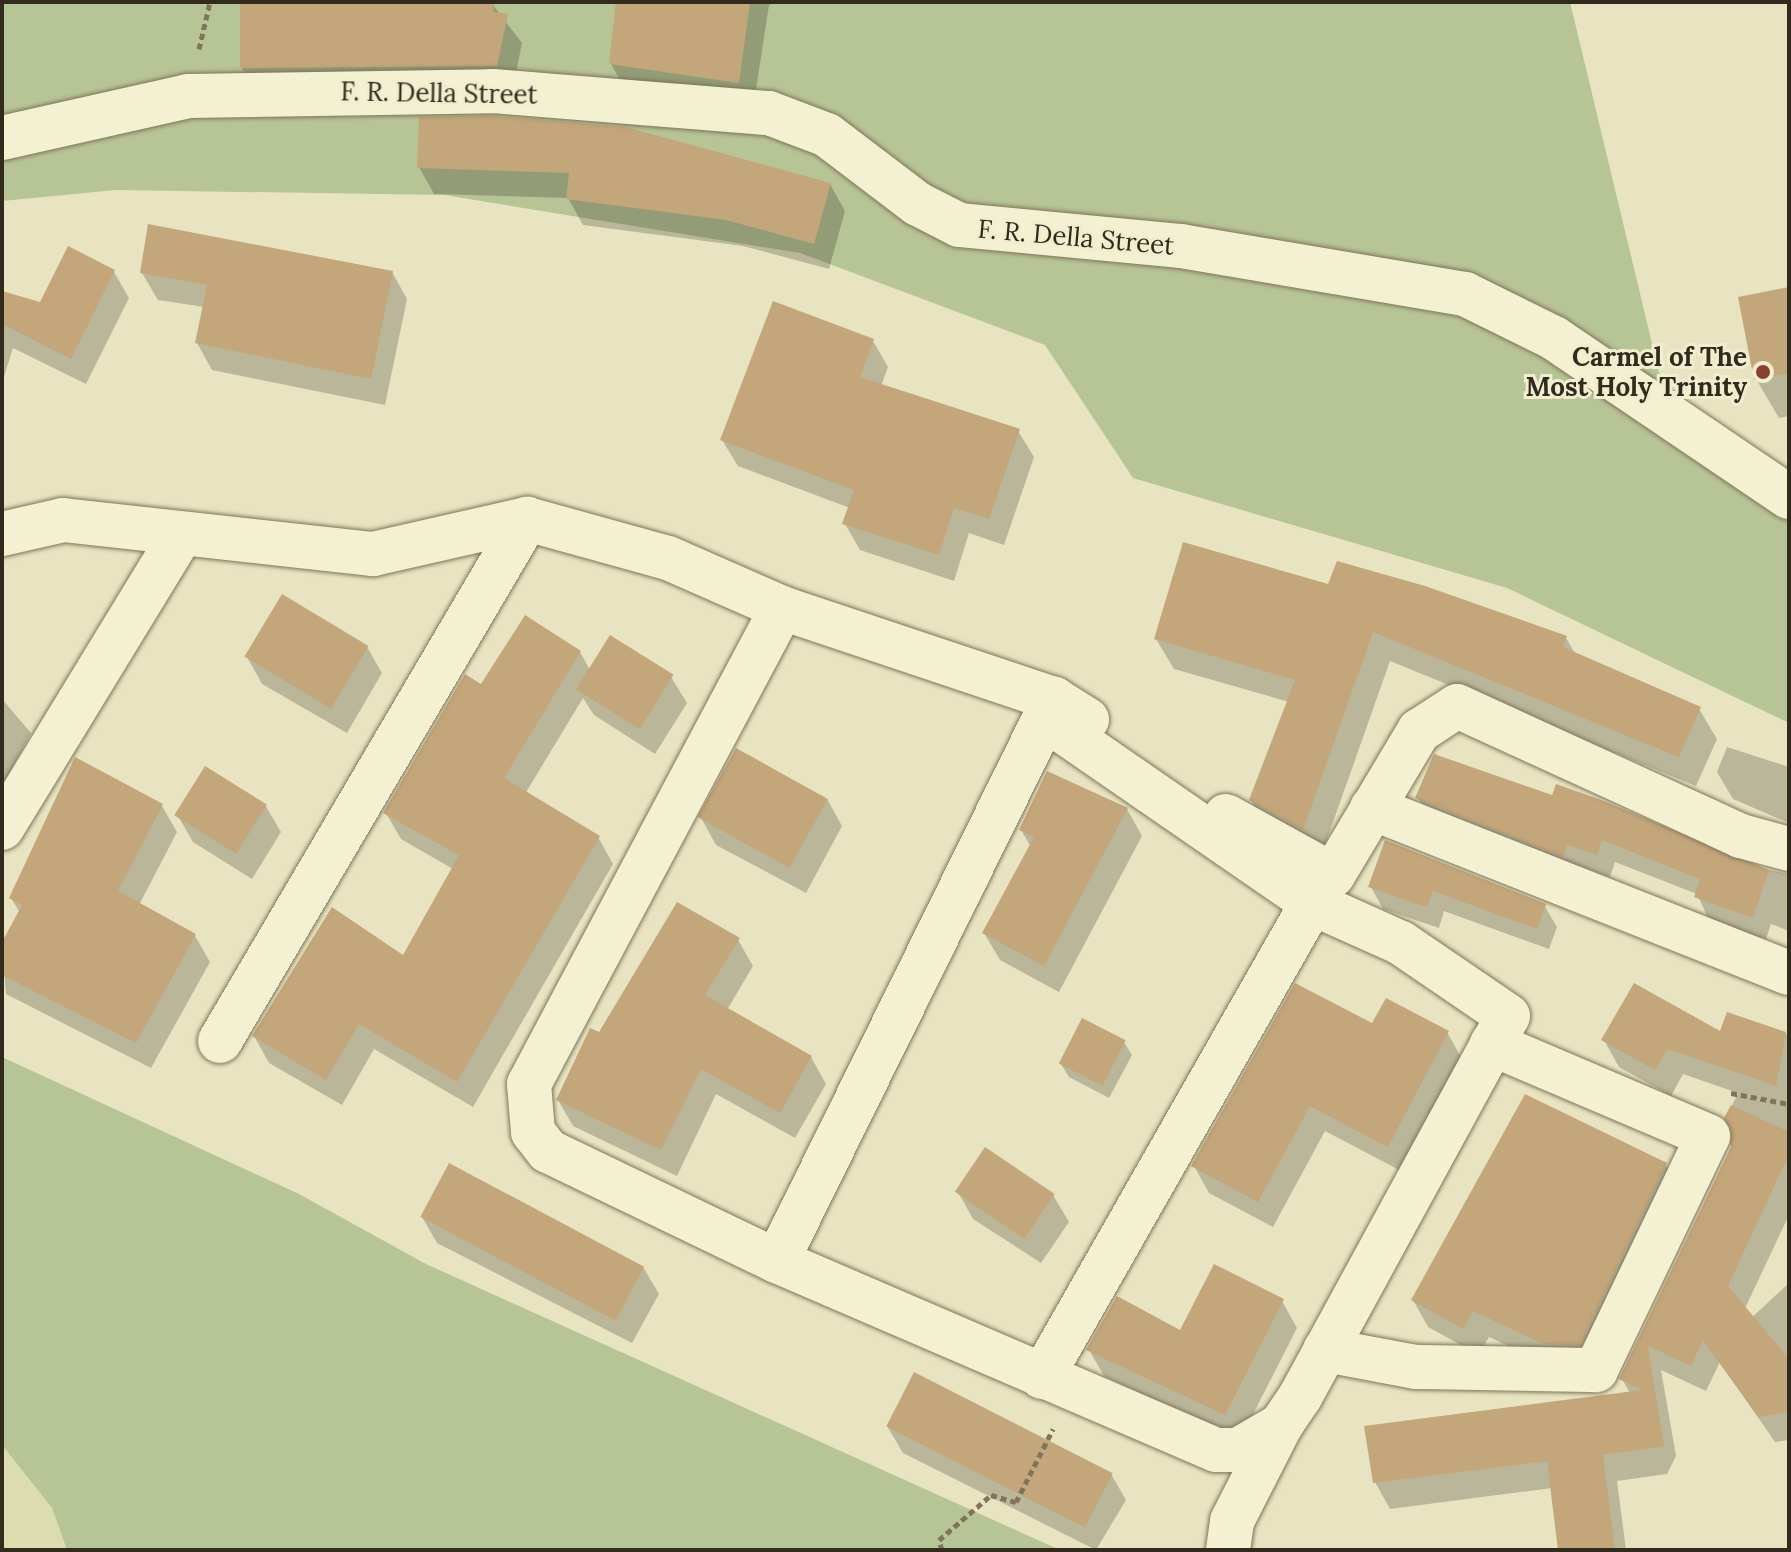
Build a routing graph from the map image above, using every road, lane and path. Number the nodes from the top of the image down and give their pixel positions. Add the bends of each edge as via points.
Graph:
1 (2, 138) edge
2 (1789, 497) edge
3 (527, 519) junction
4 (2, 534) edge
5 (180, 536) junction
6 (782, 608) junction
7 (1050, 710) junction
8 (1372, 808) junction
9 (2, 828) edge
10 (1789, 849) edge
11 (1312, 903) junction
12 (1789, 973) edge
13 (220, 1041) dead end
14 (1492, 1044) junction
15 (777, 1261) junction
16 (1325, 1350) junction
17 (1058, 1383) junction
18 (1281, 1425) junction
19 (942, 1550) edge
20 (1228, 1550) edge

1 - 2 street, F. R. Della Street via 188,96 493,91 769,113 827,135 918,204 959,225 1181,246 1465,294 1554,338
3 - 5 street via 373,554
3 - 6 street via 655,554
3 - 13 street
4 - 5 street via 63,520
5 - 9 street
6 - 7 street
6 - 15 street via 529,1084 527,1108 548,1151
7 - 8 street via 1333,875
7 - 11 street
7 - 15 street
8 - 10 street via 1429,719 1457,706 1741,836
8 - 12 street
11 - 14 street via 1401,943 1508,1016
11 - 17 street
14 - 16 street
14 - 16 street via 1708,1136 1596,1370 1416,1367
15 - 17 street
16 - 18 street
17 - 18 street via 1216,1450 1258,1444
17 - 19 path via 1016,1502 991,1495 939,1540
18 - 20 street via 1232,1521

